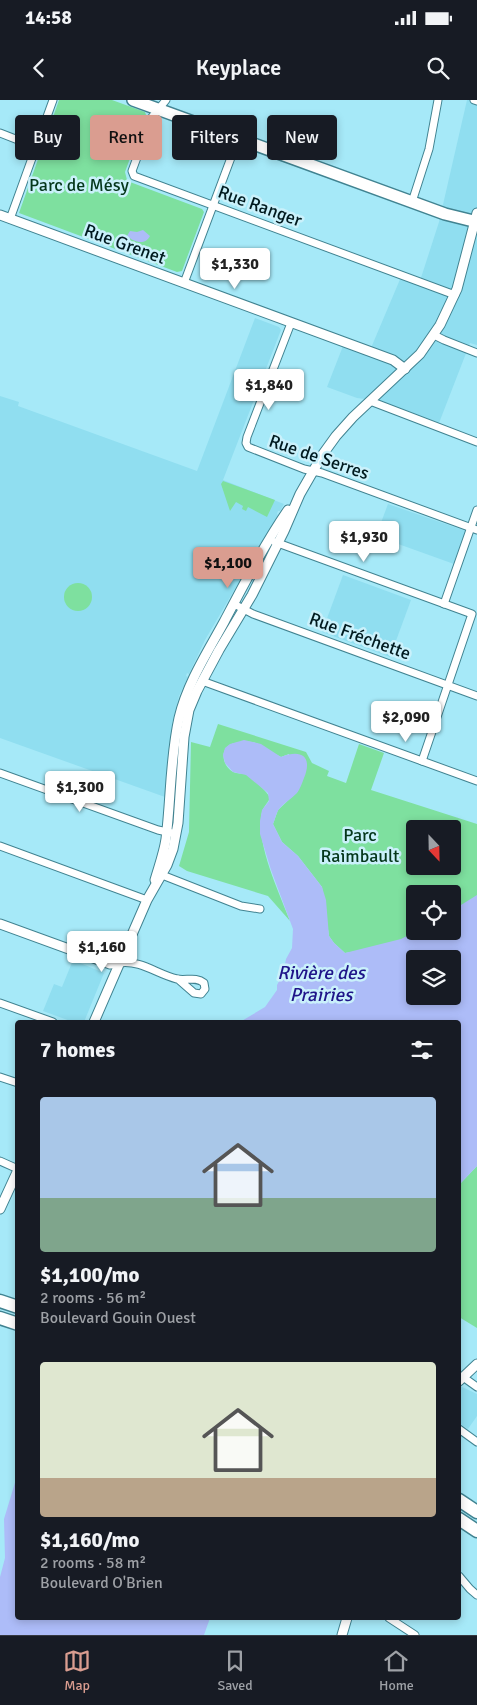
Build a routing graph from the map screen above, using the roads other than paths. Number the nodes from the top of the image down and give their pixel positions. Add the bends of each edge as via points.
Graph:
1 (53, 100) edge
2 (134, 100) edge
3 (438, 100) edge
4 (162, 105) edge
5 (48, 115) edge
6 (184, 115) edge
7 (0, 133) edge
8 (15, 139) edge
9 (257, 146) edge
10 (31, 160) edge
11 (230, 160) edge
12 (412, 202) junction
13 (214, 205) junction
14 (0, 215) edge
15 (10, 219) junction
16 (476, 219) edge
17 (184, 283) junction
18 (455, 295) junction
19 (291, 323) junction
20 (434, 335) junction
21 (477, 353) edge
22 (405, 369) junction
23 (370, 401) junction
24 (477, 442) edge
25 (313, 470) junction
26 (477, 510) edge
27 (474, 529) edge
28 (273, 541) junction
29 (234, 604) junction
30 (444, 604) junction
31 (244, 609) junction
32 (202, 681) junction
33 (448, 685) junction
34 (477, 696) edge
35 (422, 761) junction
36 (0, 773) edge
37 (477, 781) edge
38 (167, 832) junction
39 (177, 834) junction
40 (0, 846) edge
41 (159, 874) junction
42 (149, 896) junction
43 (260, 909) dead end
44 (0, 924) edge
45 (119, 963) junction
46 (178, 979) dead end
47 (0, 1003) edge
48 (47, 1020) edge
49 (95, 1020) edge
50 (0, 1077) edge
51 (15, 1082) edge
52 (0, 1162) edge
53 (15, 1169) edge
54 (15, 1176) edge
55 (0, 1209) edge
56 (0, 1300) edge
57 (15, 1306) edge
58 (0, 1318) edge
59 (15, 1323) edge
60 (477, 1364) edge
61 (461, 1379) edge
62 (477, 1387) edge
63 (461, 1430) edge
64 (477, 1442) edge
65 (461, 1501) edge
66 (477, 1512) edge
67 (461, 1520) edge
68 (477, 1531) edge
69 (461, 1578) edge
70 (477, 1595) edge
71 (346, 1620) edge
72 (391, 1620) edge
73 (342, 1635) edge
74 (415, 1635) edge

1 - 5 street
2 - 4 main road
3 - 12 street via 429,148
4 - 6 main road
4 - 13 street, Rue Ranger via 152,117 132,174
7 - 8 street
9 - 12 main road
10 - 15 street
11 - 13 street
12 - 16 main road via 459,218
13 - 17 street
13 - 18 street, Rue Ranger
14 - 15 street, Rue Grenet
15 - 17 street, Rue Grenet
16 - 18 street
17 - 19 street, Rue Grenet
18 - 20 street
19 - 22 street, Rue Grenet via 393,360
19 - 25 street, Rue de Serres via 246,442 252,450
20 - 21 street
20 - 22 street
22 - 23 street
23 - 24 street
23 - 25 street via 336,436
25 - 27 street, Rue de Serres
25 - 28 street
26 - 27 street
27 - 30 street
28 - 29 street
28 - 30 street
28 - 31 street
29 - 31 street, Rue Fréchette
29 - 38 street via 194,678 179,716
30 - 33 street via 472,614
31 - 32 street
31 - 33 street, Rue Fréchette
32 - 35 street
32 - 39 street via 186,724
33 - 34 street, Rue Fréchette
33 - 35 street
35 - 37 street
36 - 38 street
38 - 39 street
38 - 41 street
39 - 41 street via 169,862
40 - 42 street
41 - 42 street
41 - 43 street via 241,906
42 - 45 street
44 - 45 street via 110,964
45 - 46 street via 131,961
45 - 49 street
47 - 48 street
50 - 51 street
52 - 53 street
54 - 55 street
56 - 57 highway
58 - 59 highway
60 - 61 street
61 - 62 street
63 - 64 street
65 - 66 highway
67 - 68 highway
69 - 70 street
71 - 73 street
72 - 74 street

